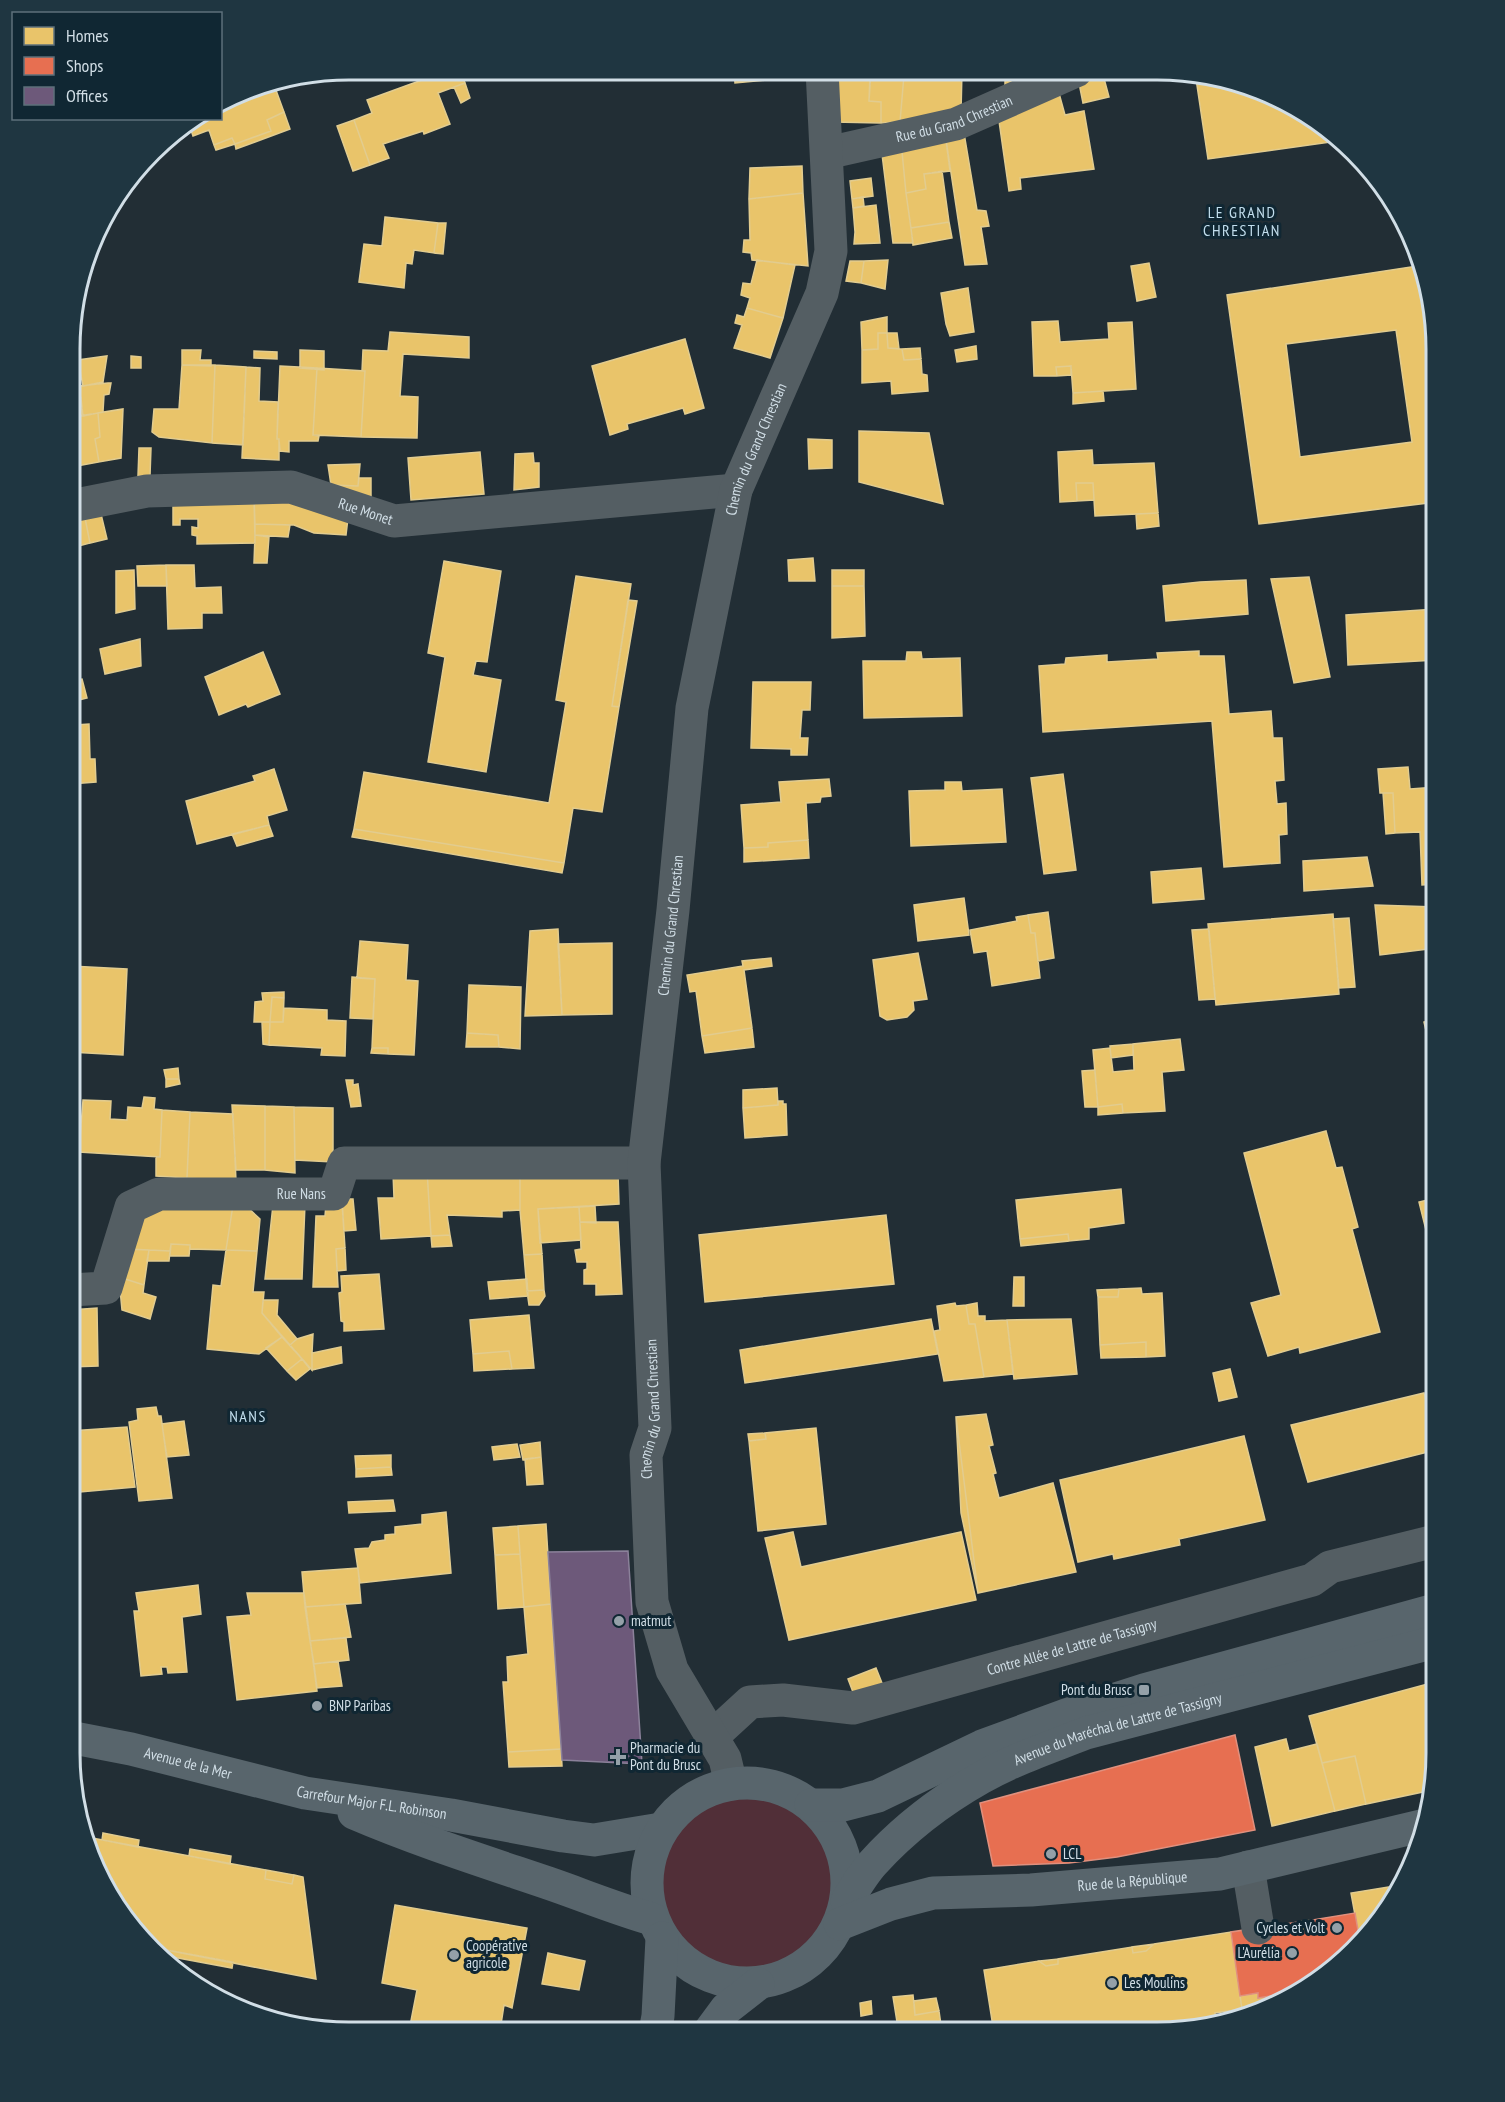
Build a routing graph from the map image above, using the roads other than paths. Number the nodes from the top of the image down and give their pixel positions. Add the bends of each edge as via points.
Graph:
1 (822, 80) edge
2 (1056, 80) edge
3 (826, 153) junction
4 (736, 490) junction
5 (80, 504) edge
6 (644, 1163) junction
7 (80, 1289) edge
8 (1426, 1543) edge
9 (1426, 1613) edge
10 (1426, 1645) edge
11 (713, 1736) junction
12 (80, 1739) edge
13 (731, 1784) junction
14 (305, 1792) junction
15 (811, 1804) junction
16 (1415, 1827) edge
17 (662, 1829) junction
18 (1248, 1867) junction
19 (843, 1913) junction
20 (657, 1928) junction
21 (1258, 1928) dead end
22 (758, 1984) junction
23 (657, 2022) edge
24 (716, 2022) edge

1 - 3 street, Chemin du Grand Chrestian
2 - 3 street, Rue du Grand Chrestian via 956,124
3 - 4 street, Chemin du Grand Chrestian via 831,250 822,293
4 - 5 street, Rue Monet via 394,521 291,487 147,491
4 - 6 street, Chemin du Grand Chrestian via 692,708
6 - 7 street, Rue Nans via 344,1163 334,1194 159,1194 130,1207 106,1288
6 - 11 street, Chemin du Grand Chrestian via 655,1428 646,1455 652,1602 672,1670
8 - 11 street, Contre Allée de Lattre de Tassigny via 1330,1567 1312,1580 853,1708 783,1700 750,1702
9 - 15 main road, Avenue du Maréchal de Lattre de Tassigny via 1066,1715 982,1746 878,1796 843,1805
10 - 19 main road, Avenue du Maréchal de Lattre de Tassigny via 1086,1733 1033,1754 981,1778 902,1835 872,1864
11 - 13 street, Chemin du Grand Chrestian via 725,1759
12 - 14 main road, Avenue de la Mer
13 - 15 main road via 759,1783 786,1790
13 - 17 main road via 691,1799
14 - 17 main road, Carrefour Major F.L. Robinson via 594,1840
14 - 20 main road, Carrefour Major F.L. Robinson via 386,1827 589,1897
15 - 19 main road via 830,1825 843,1851 848,1876
16 - 18 main road, Rue de la République
17 - 20 main road via 649,1858 646,1889
18 - 19 main road, Rue de la République via 1220,1874 1031,1890 933,1893
18 - 21 street
19 - 22 main road via 819,1953 792,1974
20 - 22 main road via 680,1959 703,1974 730,1982
20 - 23 main road
22 - 24 main road via 726,2009

